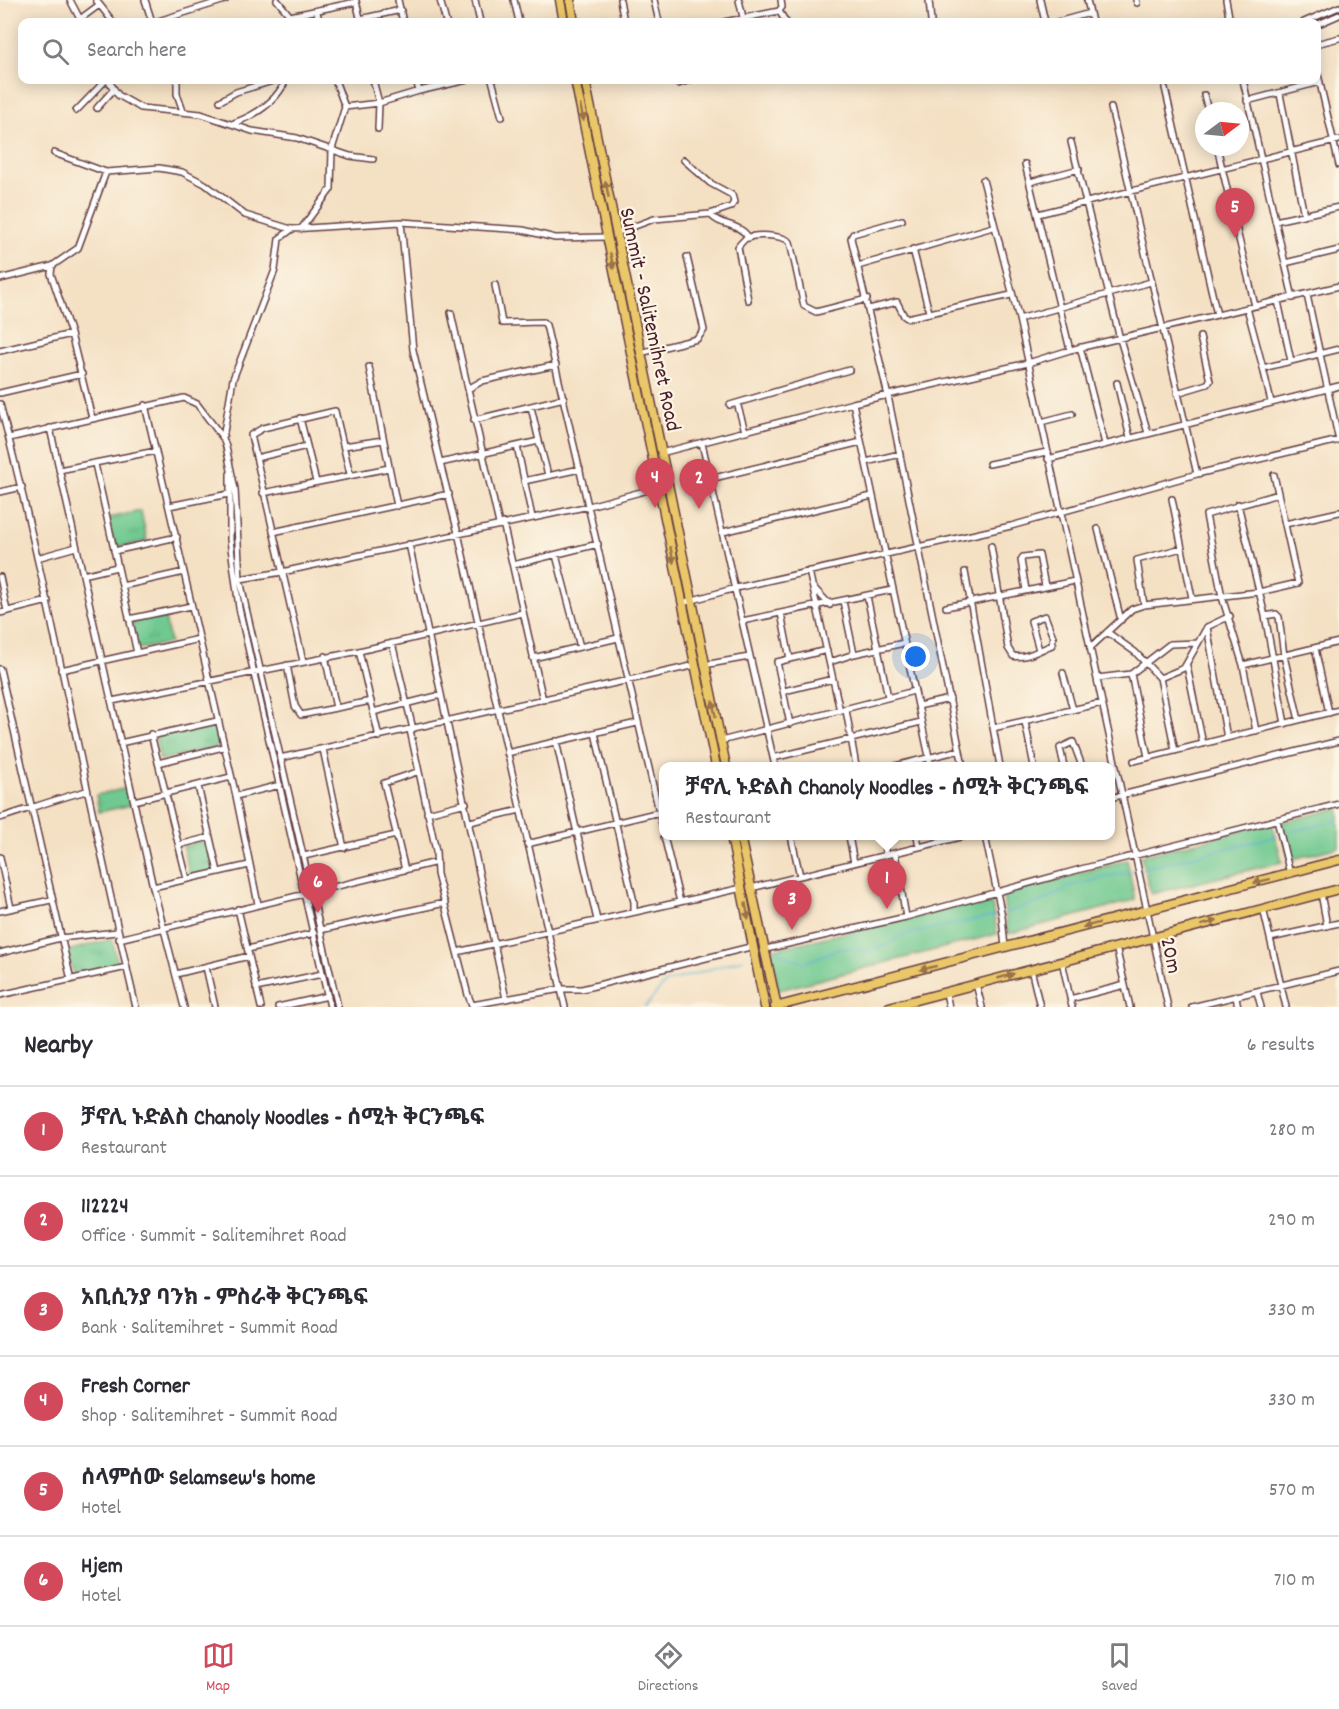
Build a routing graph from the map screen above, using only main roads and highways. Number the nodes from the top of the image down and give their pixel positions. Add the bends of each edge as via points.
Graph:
1 (560, 0) edge
2 (570, 0) edge
3 (563, 18) edge
4 (573, 18) edge
5 (576, 84) edge
6 (586, 84) edge
7 (594, 146) junction
8 (612, 238) junction
9 (686, 602) junction
10 (700, 665) junction
11 (715, 762) edge
12 (725, 762) edge
13 (732, 840) edge
14 (741, 840) edge
15 (1339, 860) edge
16 (747, 888) junction
17 (1339, 889) edge
18 (765, 1007) edge
19 (776, 1007) edge
20 (889, 1007) edge

1 - 3 main road
2 - 4 main road
5 -> 7 main road
6 - 7 main road
7 - 8 main road
8 -> 9 main road via 659,487
8 - 9 main road, Summit - Salitemihret Road via 640,353
9 - 10 main road
10 - 11 main road
12 -> 10 main road
13 - 16 main road
14 - 16 main road
15 -> 19 main road
16 -> 18 main road
16 - 19 main road via 766,950
20 -> 17 main road

